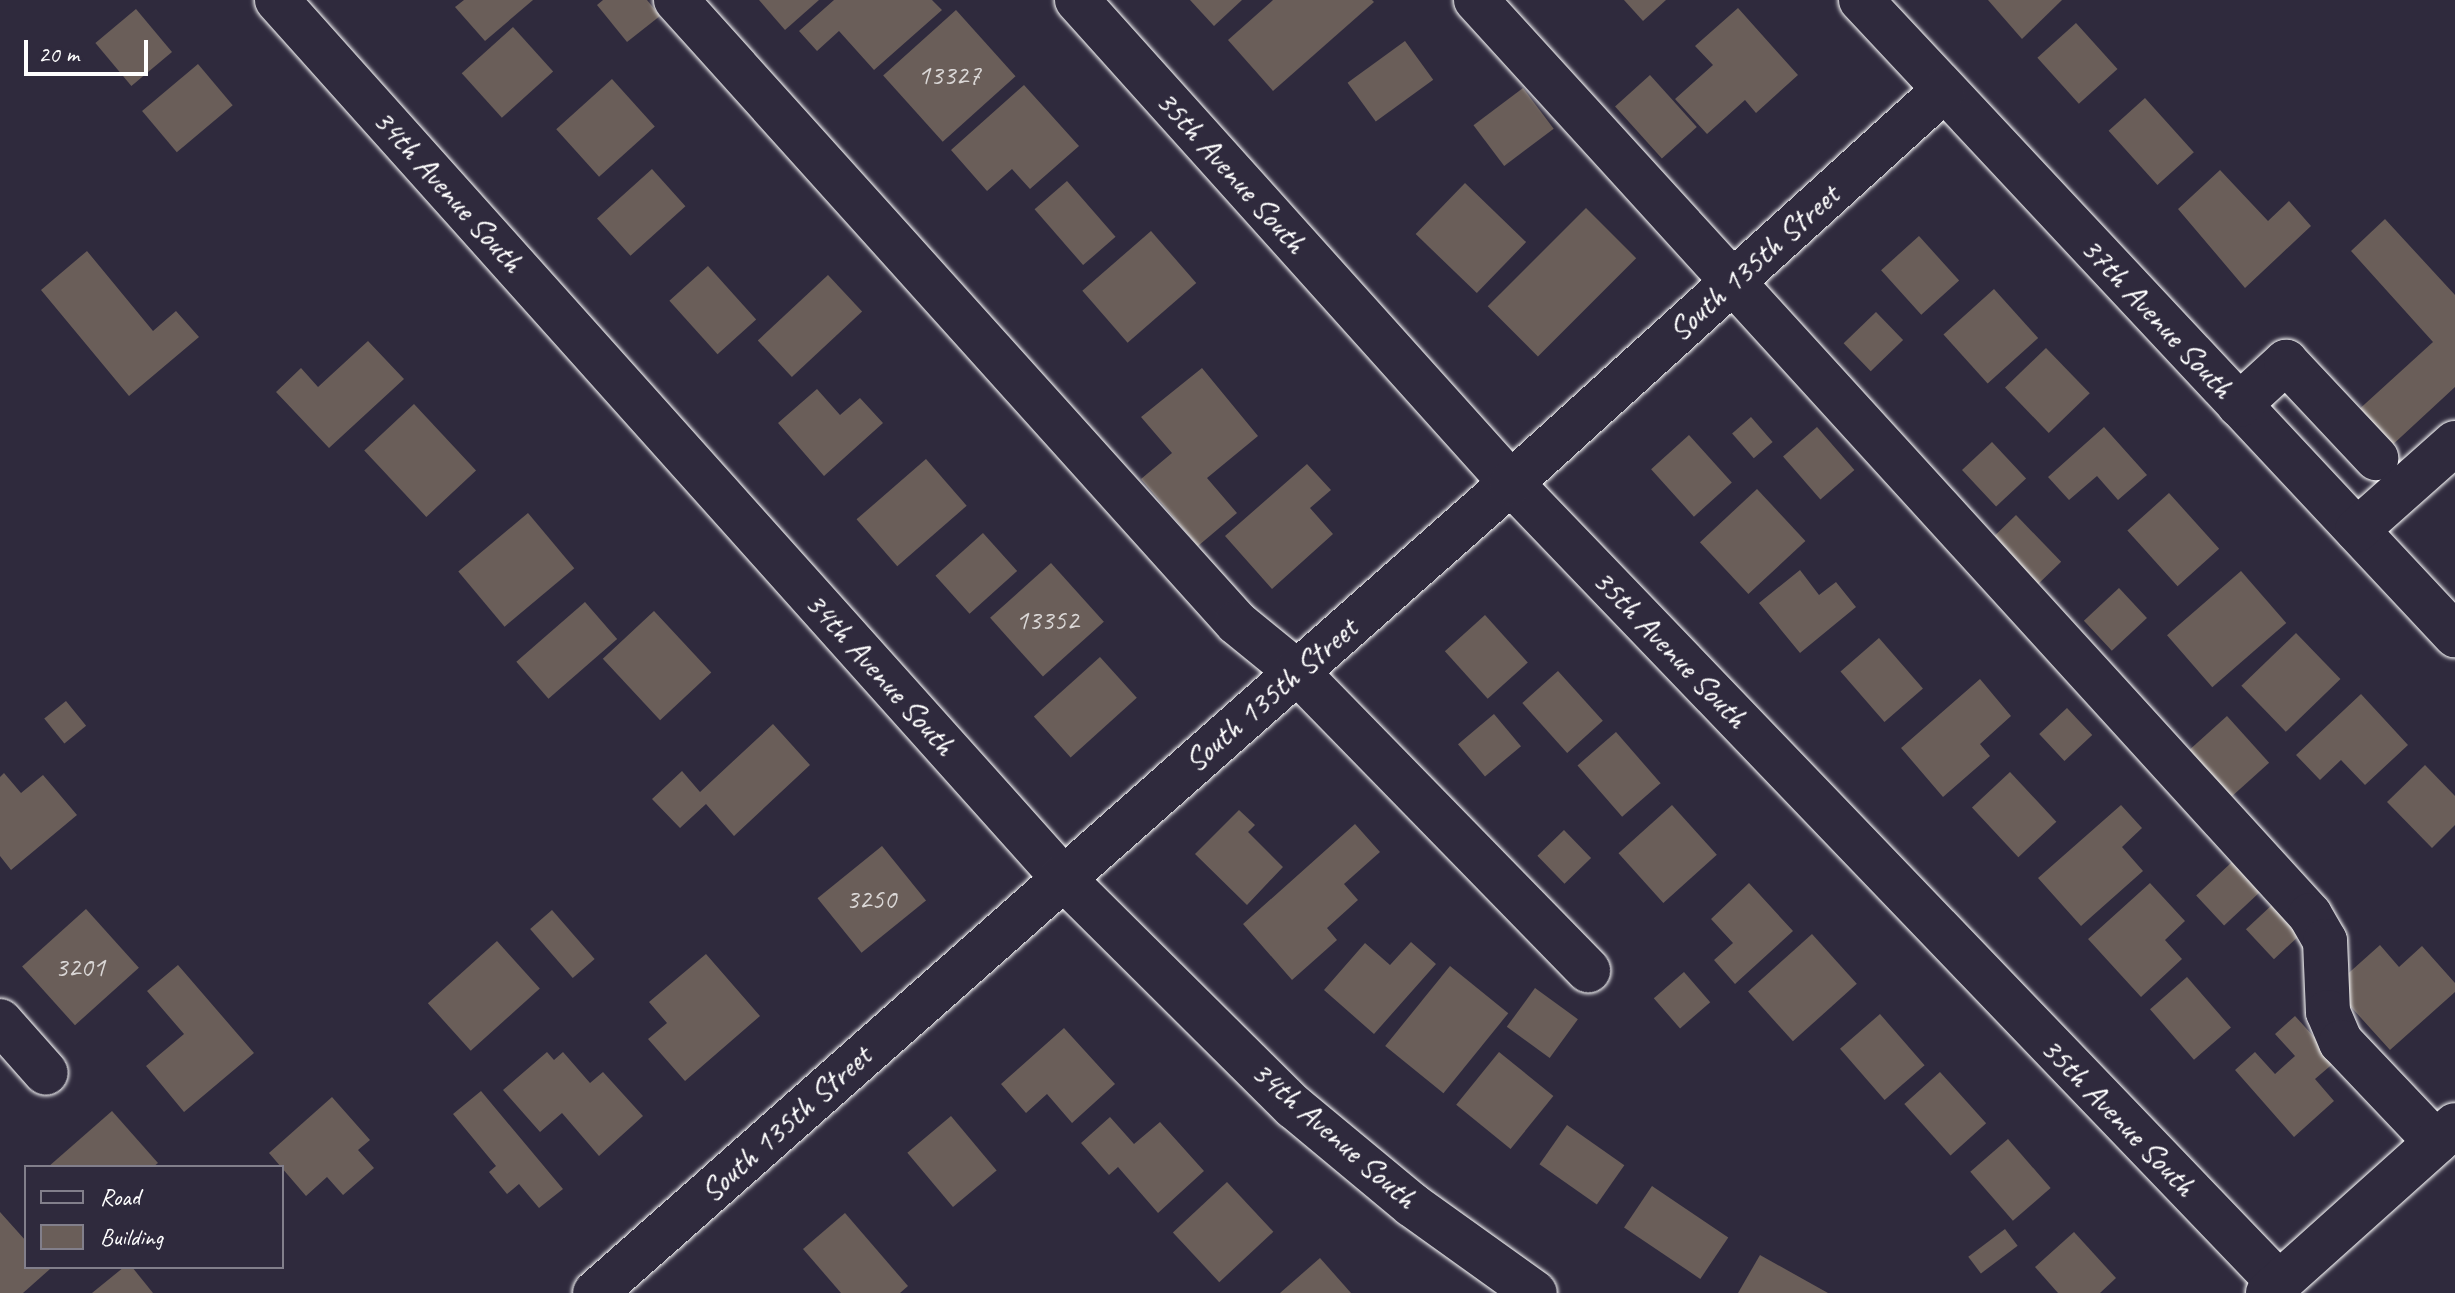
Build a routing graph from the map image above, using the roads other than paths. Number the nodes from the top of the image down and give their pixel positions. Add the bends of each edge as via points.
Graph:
1 (277, 0) edge
2 (676, 0) edge
3 (1077, 0) edge
4 (1476, 0) edge
5 (1861, 0) edge
6 (1943, 91) junction
7 (1732, 282) junction
8 (2239, 405) junction
9 (2455, 443) edge
10 (2376, 458) dead end
11 (1511, 483) junction
12 (2357, 530) junction
13 (2455, 635) edge
14 (1297, 672) junction
15 (1063, 878) junction
16 (1588, 970) dead end
17 (0, 1021) edge
18 (46, 1073) dead end
19 (2446, 1134) edge
20 (2273, 1288) edge
21 (1526, 1291) edge
22 (595, 1293) edge

1 - 15 street, 34th Avenue South
2 - 14 street via 1237,623
3 - 11 street, 35th Avenue South
4 - 7 street
5 - 6 street, 37th Avenue South
6 - 7 street, South 135th Street
6 - 8 street, 37th Avenue South
7 - 11 street, South 135th Street
7 - 19 street via 2310,915 2325,941 2328,1012 2341,1042
8 - 10 street via 2286,362
8 - 12 street, 37th Avenue South
9 - 12 street
11 - 14 street, South 135th Street
11 - 20 street, 35th Avenue South
12 - 13 street, 37th Avenue South
14 - 15 street, South 135th Street
14 - 16 street
15 - 21 street, 34th Avenue South via 1294,1107
15 - 22 street, South 135th Street
17 - 18 street
19 - 20 street

